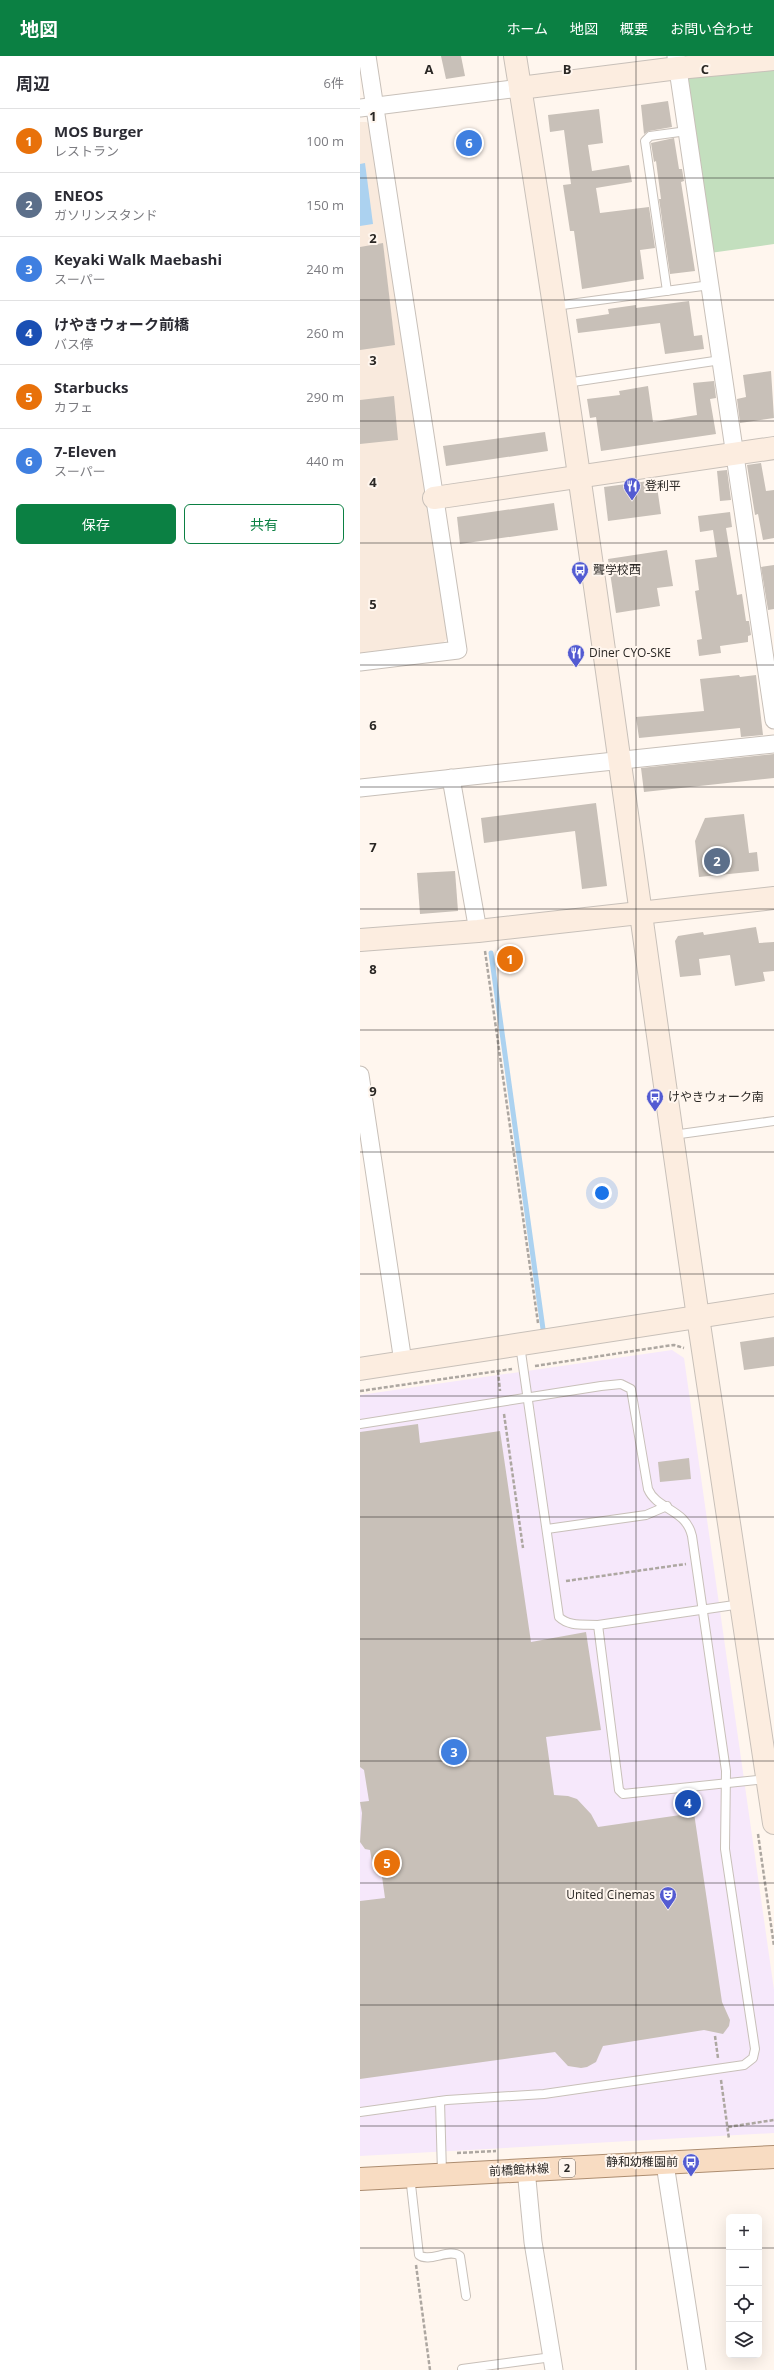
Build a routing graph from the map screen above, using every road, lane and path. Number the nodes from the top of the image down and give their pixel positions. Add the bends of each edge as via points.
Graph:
1 (367, 56) edge
2 (514, 56) edge
3 (774, 59) edge
4 (677, 62) edge
5 (520, 88) junction
6 (367, 107) edge
7 (687, 131) junction
8 (710, 285) junction
9 (667, 291) junction
10 (554, 306) junction
11 (721, 360) junction
12 (565, 383) junction
13 (774, 448) edge
14 (734, 454) junction
15 (578, 477) junction
16 (434, 498) junction
17 (360, 662) edge
18 (774, 720) edge
19 (774, 744) edge
20 (621, 760) junction
21 (451, 778) junction
22 (360, 788) edge
23 (774, 898) edge
24 (640, 913) junction
25 (360, 940) edge
26 (482, 941) junction
27 (360, 1075) edge
28 (774, 1121) edge
29 (673, 1135) junction
30 (774, 1305) edge
31 (698, 1317) junction
32 (538, 1326) dead end
33 (520, 1344) junction
34 (687, 1352) dead end
35 (403, 1362) junction
36 (524, 1368) junction
37 (360, 1369) edge
38 (498, 1372) junction
39 (360, 1391) edge
40 (528, 1398) junction
41 (499, 1403) junction
42 (360, 1424) edge
43 (667, 1506) junction
44 (547, 1529) junction
45 (523, 1548) dead end
46 (696, 1563) junction
47 (554, 1583) junction
48 (742, 1604) junction
49 (703, 1610) junction
50 (598, 1625) junction
51 (767, 1724) edge
52 (768, 1779) junction
53 (726, 1782) junction
54 (766, 1826) edge
55 (774, 1946) edge
56 (715, 2036) dead end
57 (719, 2066) dead end
58 (720, 2074) dead end
59 (440, 2101) junction
60 (360, 2112) edge
61 (774, 2120) edge
62 (728, 2127) junction
63 (729, 2139) dead end
64 (774, 2157) edge
65 (665, 2164) junction
66 (526, 2169) junction
67 (442, 2174) junction
68 (410, 2176) junction
69 (360, 2179) edge
70 (418, 2251) junction
71 (466, 2296) dead end
72 (553, 2363) edge
73 (462, 2369) dead end
74 (430, 2370) edge
75 (697, 2370) edge

1 - 6 street
2 - 5 street
3 - 4 street
4 - 5 street
4 - 7 street
5 - 6 street
5 - 10 street
6 - 16 street
7 - 8 street
7 - 9 lane via 650,136 645,141
8 - 9 lane
8 - 11 street
9 - 10 lane
10 - 12 street
11 - 12 lane
11 - 14 street
12 - 15 street
13 - 14 street
14 - 15 street
14 - 18 street
15 - 16 street
15 - 20 street
16 - 17 street via 458,650
19 - 20 street
20 - 21 street
20 - 24 street
21 - 22 street
21 - 26 street
23 - 24 street
24 - 26 street
24 - 29 street
25 - 26 street
26 - 32 path
27 - 35 street
28 - 29 lane
29 - 31 street
30 - 31 street
31 - 33 street
31 - 48 street
33 - 35 street
33 - 36 lane
34 - 36 path via 674,1345
35 - 37 street
36 - 38 path
36 - 40 lane
38 - 39 path
38 - 41 path
40 - 41 lane
40 - 43 lane via 613,1384 628,1386 633,1394 648,1489
40 - 44 lane
41 - 42 lane
41 - 45 path
43 - 44 lane via 646,1515
43 - 46 lane via 690,1527
44 - 47 lane
46 - 47 path
46 - 49 lane
47 - 50 lane via 561,1619 575,1625
48 - 49 lane
48 - 51 street
49 - 50 lane
49 - 53 lane
50 - 53 lane via 619,1790 628,1795
51 - 52 street
52 - 53 lane
52 - 54 street
53 - 59 lane via 725,1849 754,2049 751,2061 744,2065 544,2094
54 - 55 path
56 - 57 path
58 - 62 path
59 - 60 lane
59 - 67 lane
61 - 62 path
62 - 63 path
64 - 65 main road, 前橋館林線 / 2
65 - 66 main road, 前橋館林線 / 2
65 - 75 street
66 - 67 main road, 前橋館林線 / 2
66 - 72 street via 533,2242
67 - 68 main road, 前橋館林線 / 2
68 - 69 main road, 前橋館林線 / 2
68 - 70 lane
70 - 71 lane via 422,2257 454,2253 460,2256
70 - 74 path via 415,2261
72 - 73 lane

